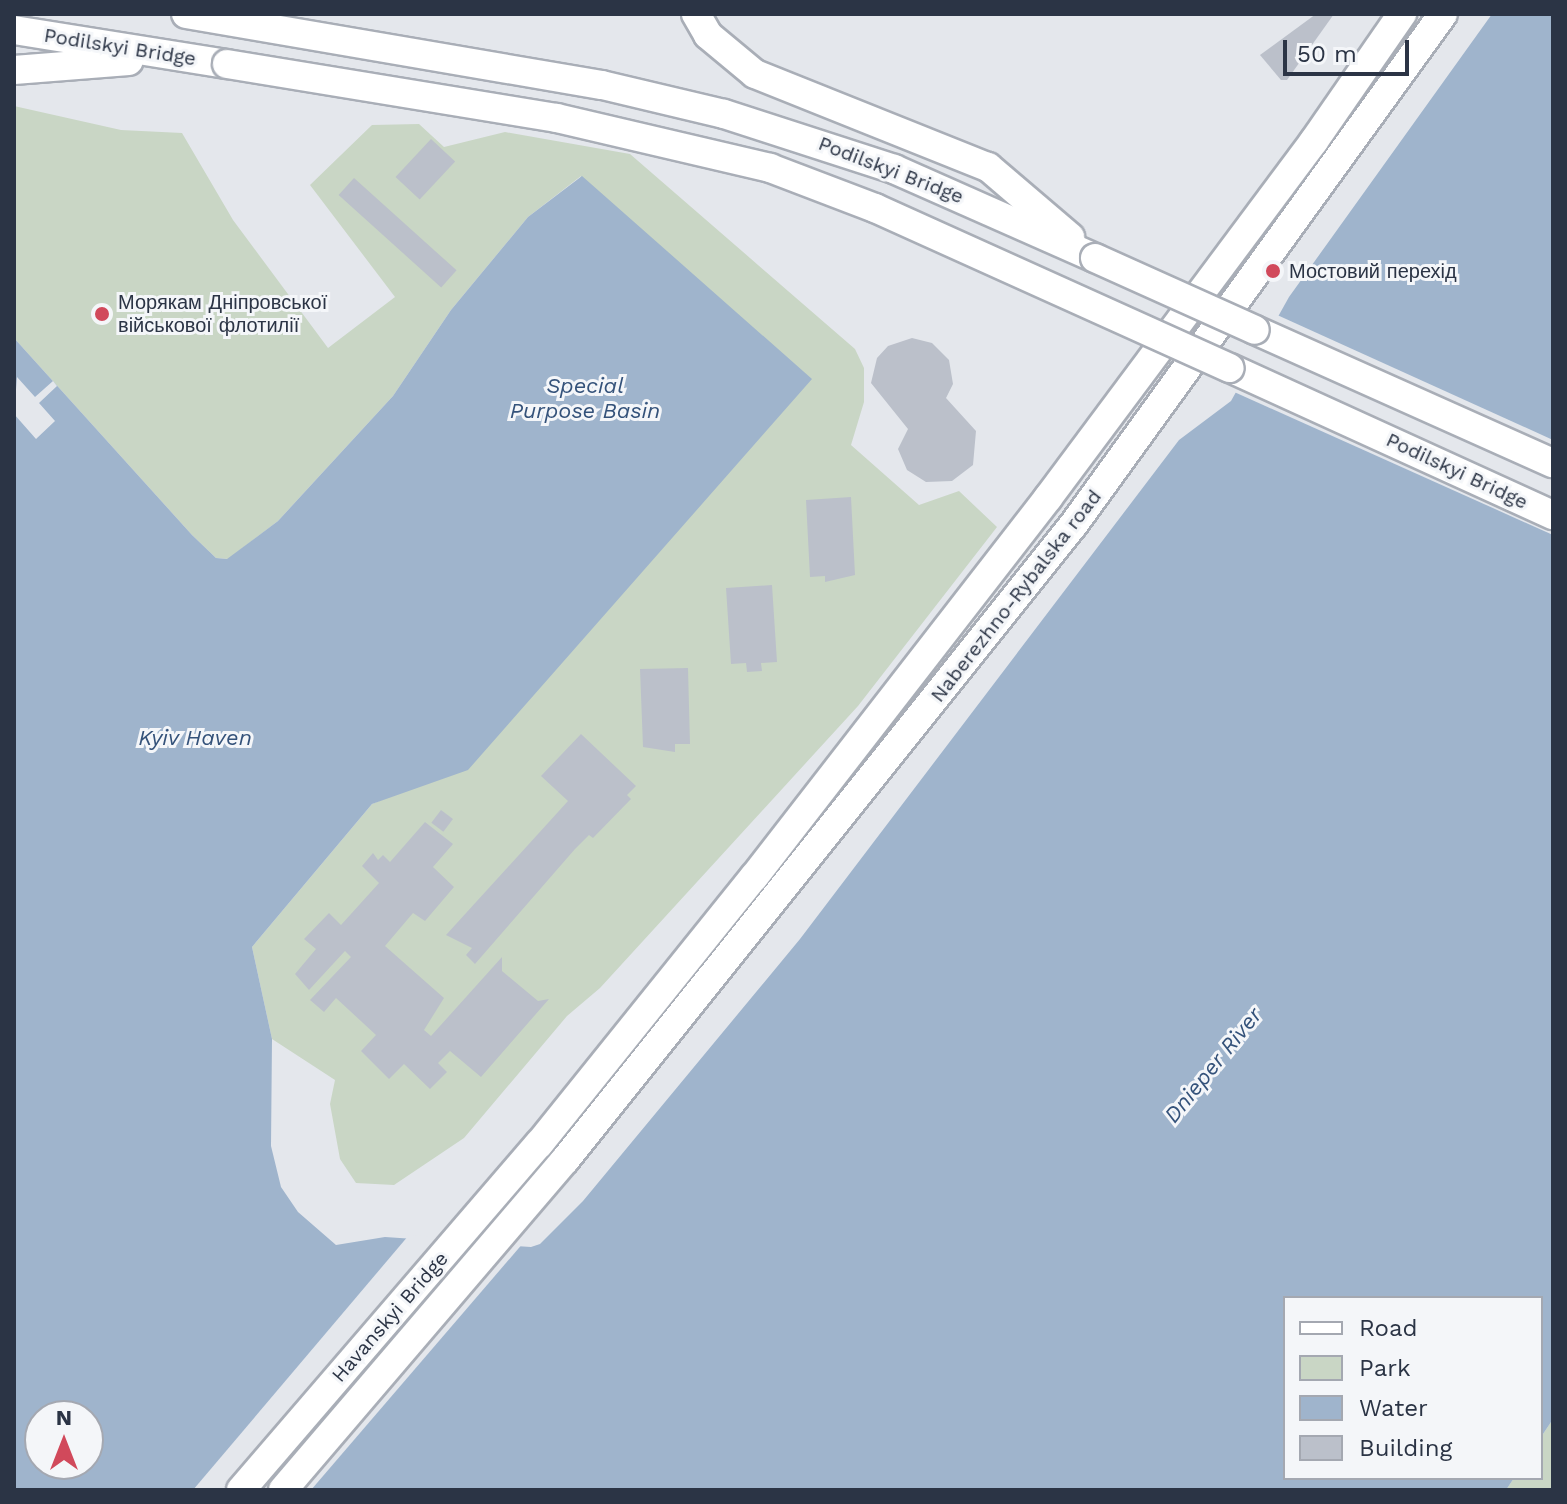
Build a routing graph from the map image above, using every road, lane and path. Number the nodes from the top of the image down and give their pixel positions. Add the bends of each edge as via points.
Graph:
1 (186, 14) edge
2 (696, 14) edge
3 (1402, 14) edge
4 (1443, 14) edge
5 (14, 30) edge
6 (227, 64) junction
7 (14, 70) edge
8 (1095, 258) junction
9 (1553, 463) edge
10 (1553, 515) edge
11 (539, 1144) joint
12 (565, 1160) joint
13 (241, 1490) edge
14 (283, 1490) edge

1 - 8 main road, Podilskyi Bridge via 602,85 724,114 894,169
2 - 8 main road via 708,35 755,74 988,167
3 - 11 main road, Naberezhno-Rybalska road via 1048,498
4 - 12 main road, Naberezhno-Rybalska road via 1074,524
5 - 6 main road, Podilskyi Bridge
6 - 7 main road, Podilskyi Bridge via 112,61
6 - 10 main road, Podilskyi Bridge, bridge via 557,118 770,168 875,208
8 - 9 main road, Podilskyi Bridge, bridge
11 - 13 main road, Havanskyi Bridge
12 - 14 main road, Havanskyi Bridge

